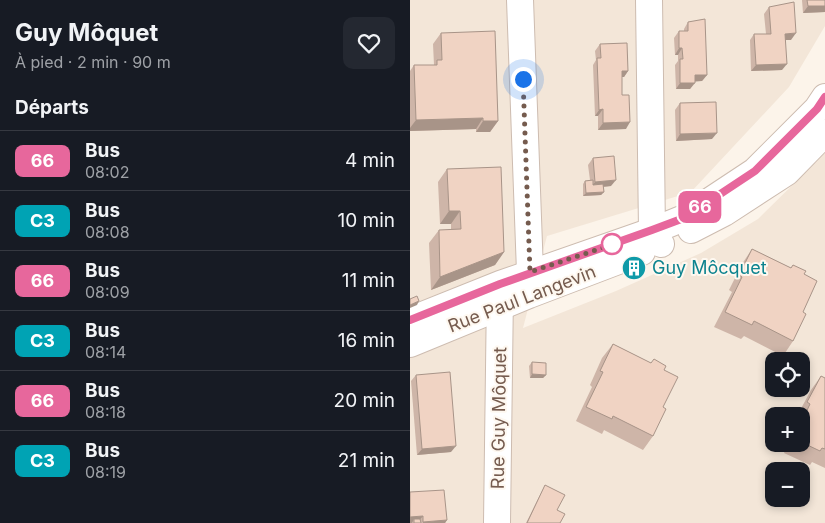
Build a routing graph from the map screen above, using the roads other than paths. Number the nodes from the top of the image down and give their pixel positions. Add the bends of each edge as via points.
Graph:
1 (520, 0) edge
2 (648, 0) edge
3 (825, 97) edge
4 (822, 137) edge
5 (657, 238) junction
6 (530, 284) junction
7 (500, 295) junction
8 (410, 320) edge
9 (410, 344) edge
10 (497, 523) edge

1 - 6 street
2 - 5 street
3 - 5 street, Rue Paul Langevin via 755,171
4 - 5 street, Rue Paul Langevin via 787,172 724,213
5 - 6 street, Rue Paul Langevin
6 - 7 street, Rue Paul Langevin
7 - 8 street, Rue Paul Langevin
7 - 9 street, Rue Paul Langevin
7 - 10 street, Rue Guy Môquet

